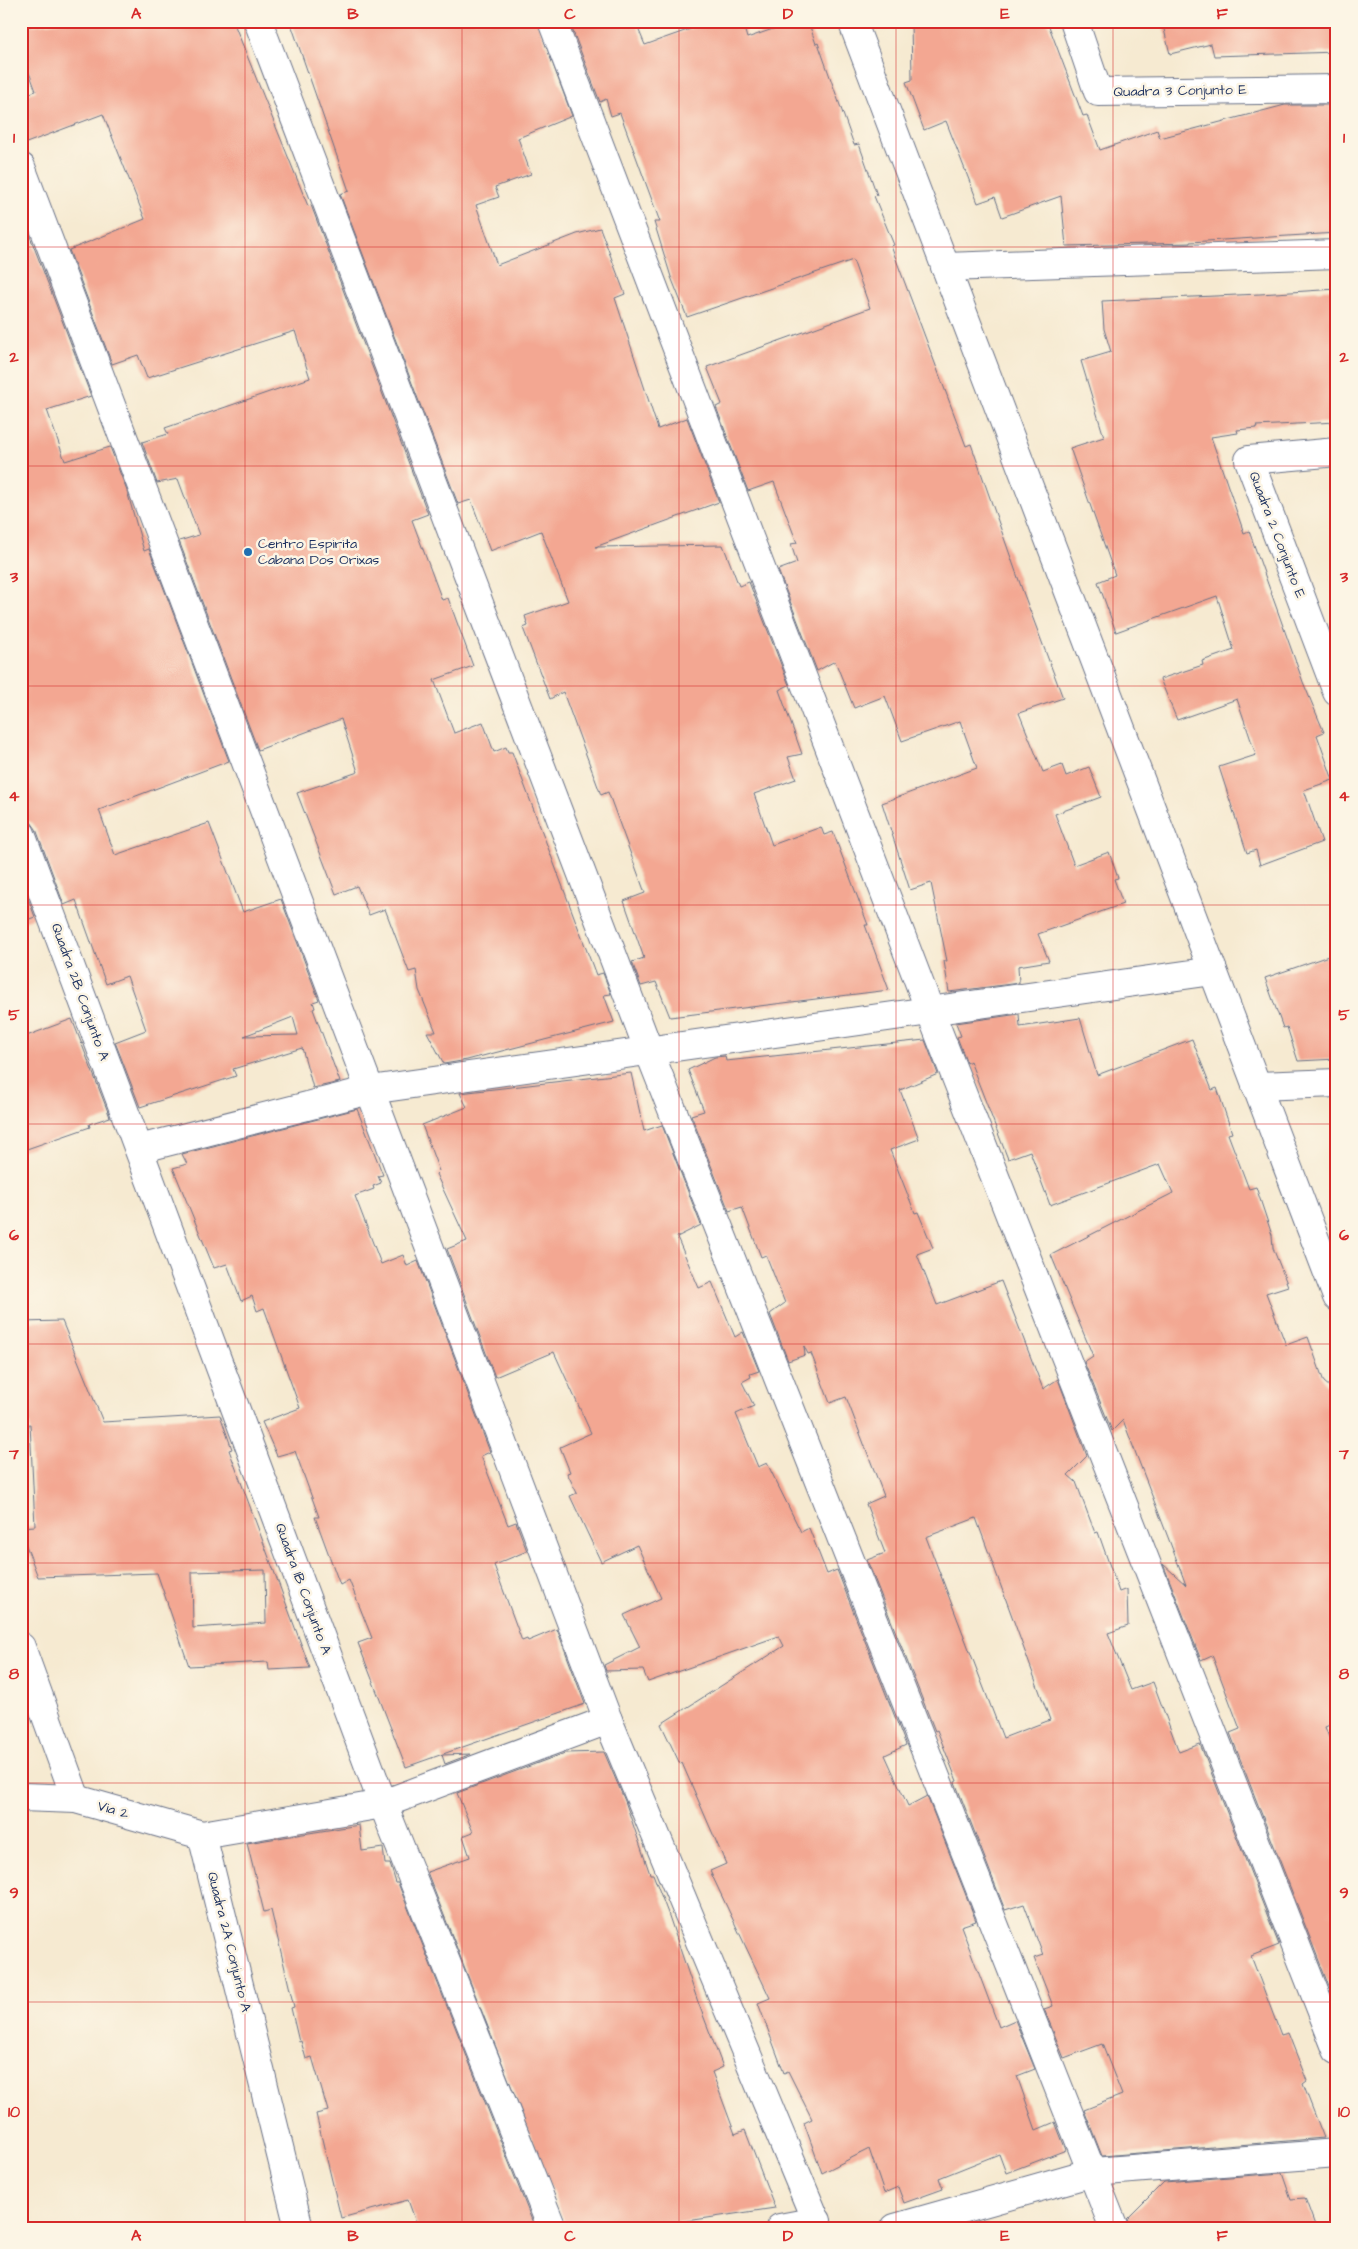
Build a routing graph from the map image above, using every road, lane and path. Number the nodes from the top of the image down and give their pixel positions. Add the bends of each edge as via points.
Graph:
1 (258, 21) edge
2 (552, 21) edge
3 (852, 21) edge
4 (1074, 21) edge
5 (1337, 89) edge
6 (21, 167) edge
7 (1337, 254) edge
8 (945, 267) junction
9 (1337, 452) edge
10 (1337, 692) edge
11 (21, 834) edge
12 (1213, 971) junction
13 (930, 1012) junction
14 (648, 1051) junction
15 (1337, 1083) edge
16 (1256, 1086) junction
17 (370, 1090) junction
18 (139, 1149) junction
19 (1337, 1297) edge
20 (21, 1647) edge
21 (608, 1720) junction
22 (21, 1797) edge
23 (76, 1799) junction
24 (383, 1804) junction
25 (202, 1835) junction
26 (1337, 2050) edge
27 (1337, 2153) edge
28 (1093, 2172) junction
29 (818, 2224) edge
30 (299, 2228) edge
31 (552, 2228) edge
32 (780, 2228) edge
33 (895, 2228) edge
34 (1114, 2228) edge

1 - 14 street
2 - 13 street
3 - 8 street
4 - 5 street, Quadra 3 Conjunto E via 1098,92
6 - 17 street
7 - 8 street
8 - 12 street
9 - 10 street, Quadra 2 Conjunto E via 1249,460
11 - 18 street, Quadra 2B Conjunto A
12 - 13 street
12 - 16 street
13 - 14 street
13 - 26 street
14 - 17 street
14 - 28 street
15 - 16 street
16 - 19 street
17 - 18 street
17 - 21 street
18 - 24 street, Quadra 1B Conjunto A
20 - 23 street
21 - 24 street
21 - 29 street
22 - 23 street, Via 2
23 - 25 street, Via 2
24 - 25 street
24 - 31 street, Quadra 1B Conjunto A
25 - 30 street, Quadra 2A Conjunto A
27 - 28 street
28 - 33 street
28 - 34 street
29 - 32 street

